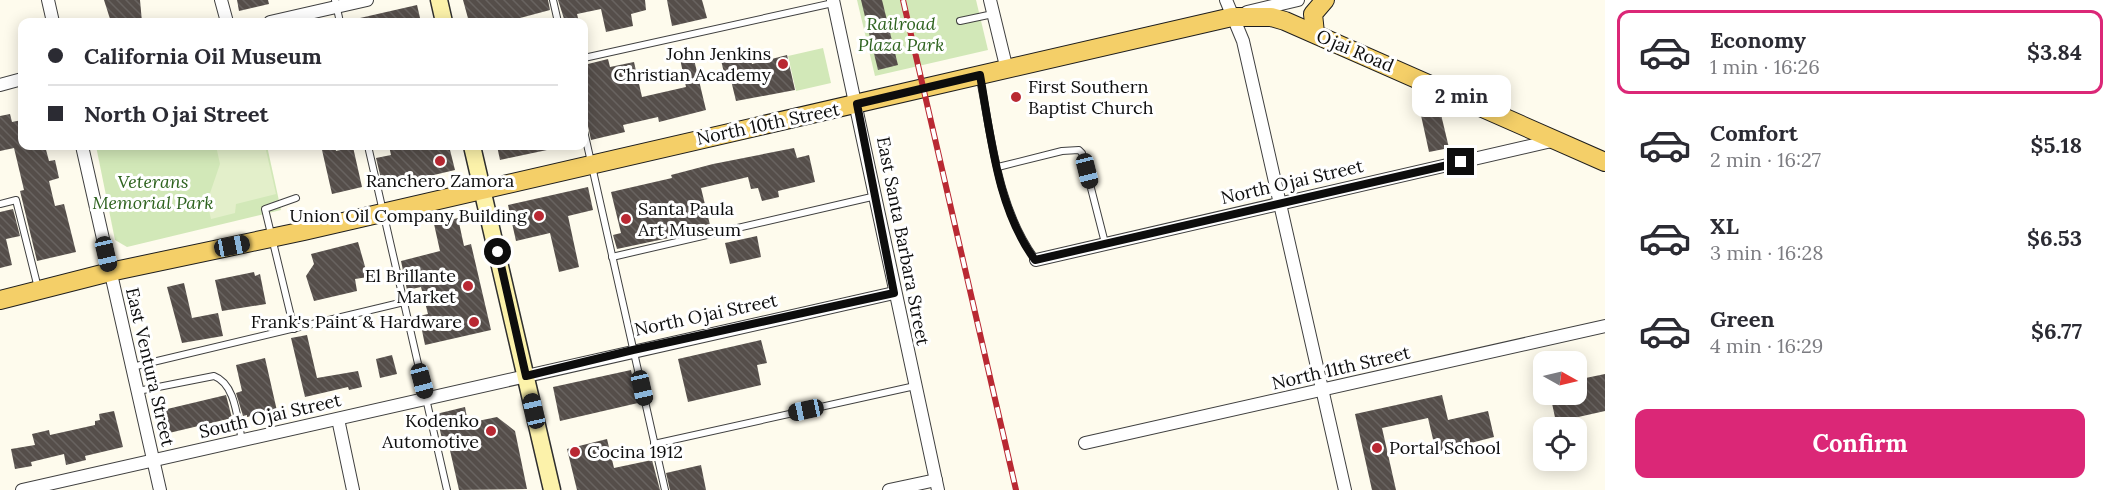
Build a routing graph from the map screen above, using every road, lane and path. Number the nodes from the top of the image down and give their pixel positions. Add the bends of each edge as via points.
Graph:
1 (48, 0) edge
2 (221, 0) edge
3 (367, 0) edge
4 (439, 0) edge
5 (553, 0) edge
6 (990, 0) edge
7 (1299, 0) edge
8 (1325, 0) edge
9 (834, 2) edge
10 (336, 3) edge
11 (1229, 9) edge
12 (993, 14) junction
13 (52, 18) edge
14 (225, 18) edge
15 (284, 18) edge
16 (339, 18) edge
17 (443, 18) edge
18 (557, 18) edge
19 (960, 21) dead end
20 (1315, 33) junction
21 (588, 57) edge
22 (1007, 70) junction
23 (980, 75) junction
24 (18, 80) edge
25 (0, 85) edge
26 (857, 104) junction
27 (1557, 140) junction
28 (588, 148) edge
29 (83, 150) edge
30 (369, 150) edge
31 (473, 150) edge
32 (1605, 162) edge
33 (592, 164) junction
34 (998, 166) junction
35 (483, 189) junction
36 (876, 196) junction
37 (296, 198) dead end
38 (1280, 203) junction
39 (0, 204) edge
40 (382, 212) junction
41 (273, 237) junction
42 (1105, 244) junction
43 (612, 257) junction
44 (1035, 260) joint
45 (110, 272) junction
46 (38, 290) junction
47 (894, 293) junction
48 (0, 300) edge
49 (404, 302) junction
50 (1605, 326) edge
51 (294, 329) junction
52 (633, 350) junction
53 (132, 367) junction
54 (526, 376) junction
55 (915, 386) junction
56 (1323, 391) junction
57 (137, 392) junction
58 (427, 399) junction
59 (338, 419) junction
60 (242, 441) junction
61 (1085, 443) dead end
62 (654, 444) junction
63 (153, 460) junction
64 (937, 485) edge
65 (22, 490) edge
66 (160, 490) edge
67 (353, 490) edge
68 (447, 490) edge
69 (552, 490) edge
70 (665, 490) edge
71 (890, 490) edge
72 (1346, 490) edge

1 - 13 street
2 - 14 street
3 - 10 street
4 - 17 street
5 - 18 lane
6 - 12 street
7 - 11 street, North 10th Street via 1253,10
8 - 20 main road via 1312,14
9 - 21 lane
9 - 26 street, East Santa Barbara Street
10 - 15 street
10 - 16 lane
11 - 20 main road, Ojai Road via 1271,17
11 - 22 main road, North 10th Street
11 - 38 street via 1243,41
12 - 19 lane
12 - 22 street
20 - 27 main road, Ojai Road
22 - 23 main road, North 10th Street
23 - 26 main road, North 10th Street
23 - 34 lane
24 - 25 street
26 - 33 main road, North 10th Street
26 - 36 street, East Santa Barbara Street
27 - 32 main road, Ojai Road
27 - 38 street, North Ojai Street
28 - 33 lane
29 - 45 street, East Ventura Street
30 - 40 lane
31 - 35 street
33 - 35 main road, North 10th Street
33 - 43 lane
34 - 42 lane via 1079,150 1083,153
34 - 44 lane via 1012,222
35 - 40 main road, North 10th Street
35 - 54 street
36 - 43 lane
36 - 47 street, East Santa Barbara Street
37 - 41 lane via 266,206
38 - 42 street, North Ojai Street
38 - 56 street
39 - 46 lane via 16,200
40 - 41 main road, North 10th Street
40 - 49 lane
41 - 45 main road, North 10th Street
41 - 51 lane
42 - 44 street, North Ojai Street
43 - 52 lane
45 - 46 main road, North 10th Street
45 - 53 street, East Ventura Street
46 - 48 main road, North 10th Street
47 - 52 street, North Ojai Street
47 - 55 street, East Santa Barbara Street
49 - 51 lane
49 - 58 lane
50 - 56 street, North 11th Street
51 - 53 lane
52 - 54 street, North Ojai Street
52 - 62 lane
53 - 57 street, East Ventura Street
54 - 58 street, South Ojai Street
54 - 69 street
55 - 62 lane
55 - 64 street, East Santa Barbara Street
56 - 61 street, North 11th Street
56 - 72 street
57 - 60 lane via 220,378 231,392
57 - 63 street, East Ventura Street
58 - 59 street, South Ojai Street
58 - 68 lane
59 - 60 street, South Ojai Street
59 - 67 street
60 - 63 street, South Ojai Street
62 - 70 lane
63 - 65 street, South Ojai Street
63 - 66 street, East Ventura Street
64 - 71 street

